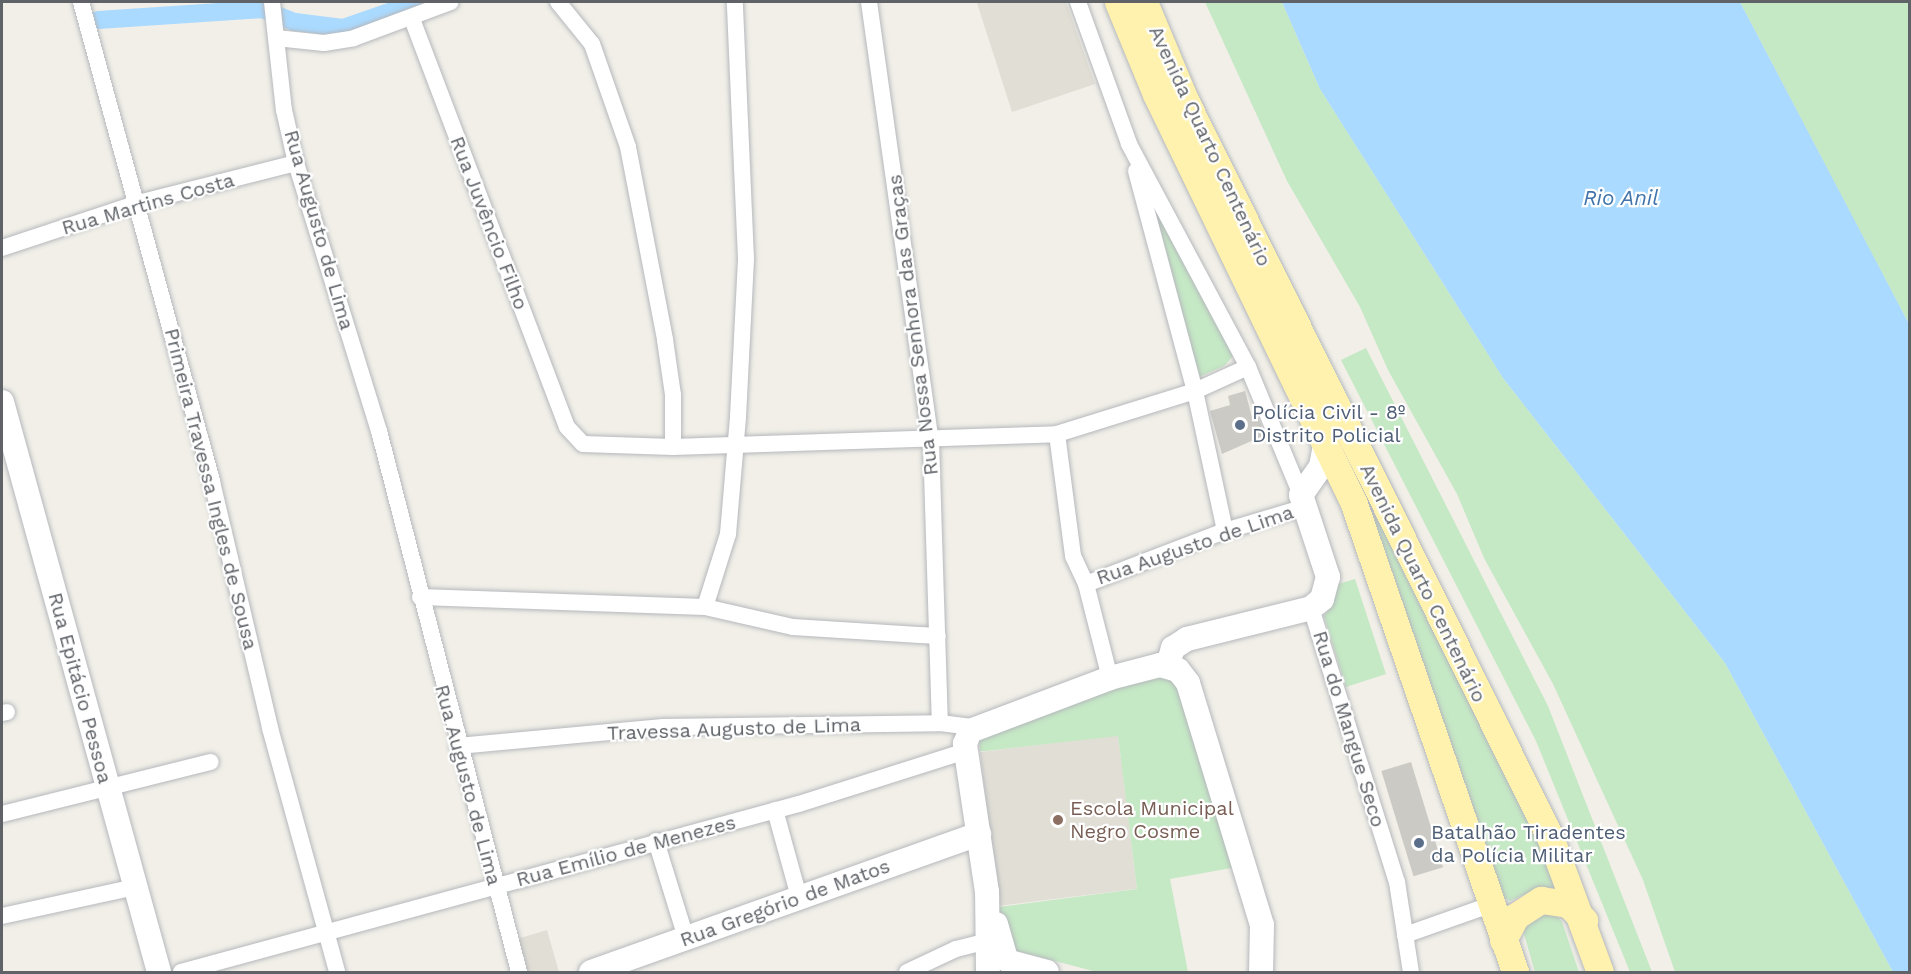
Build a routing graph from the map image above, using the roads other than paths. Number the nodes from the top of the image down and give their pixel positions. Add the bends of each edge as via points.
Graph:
1 (65, 2) edge
2 (451, 2) edge
3 (558, 2) edge
4 (735, 2) edge
5 (869, 2) edge
6 (1078, 2) edge
7 (1118, 2) edge
8 (1144, 2) edge
9 (81, 4) edge
10 (273, 8) edge
11 (412, 19) junction
12 (276, 38) junction
13 (1129, 144) junction
14 (296, 163) junction
15 (138, 203) junction
16 (2, 248) edge
17 (1248, 367) junction
18 (1195, 391) junction
19 (2, 402) edge
20 (1057, 435) junction
21 (931, 441) junction
22 (1326, 441) junction
23 (732, 446) junction
24 (674, 447) junction
25 (1346, 486) junction
26 (1303, 501) junction
27 (1225, 531) junction
28 (1086, 584) junction
29 (420, 597) junction
30 (705, 607) junction
31 (1311, 608) junction
32 (938, 636) junction
33 (1168, 665) junction
34 (1110, 678) junction
35 (940, 723) junction
36 (974, 727) junction
37 (458, 746) junction
38 (966, 751) junction
39 (212, 762) dead end
40 (107, 789) junction
41 (775, 810) junction
42 (2, 814) edge
43 (979, 834) junction
44 (656, 841) junction
45 (135, 886) junction
46 (495, 887) junction
47 (987, 892) junction
48 (799, 897) junction
49 (1493, 908) junction
50 (2, 916) edge
51 (1584, 920) junction
52 (326, 934) junction
53 (1405, 935) junction
54 (686, 938) junction
55 (1503, 939) junction
56 (988, 941) junction
57 (1001, 967) edge
58 (159, 972) edge
59 (181, 972) edge
60 (337, 972) edge
61 (519, 972) edge
62 (591, 972) edge
63 (907, 972) edge
64 (1047, 972) edge
65 (1261, 972) edge
66 (1411, 972) edge
67 (1515, 972) edge
68 (1600, 972) edge

1 - 9 street, Primeira Travessa Ingles de Sousa
2 - 11 street
3 - 24 street via 592,44 628,147 673,395
4 - 23 street via 746,259
5 - 21 street, Rua Nossa Senhora das Graças
6 - 13 street
7 - 22 main road, Avenida Quarto Centenário via 1165,112
8 - 51 main road, Avenida Quarto Centenário via 1185,100 1545,827
9 - 15 street, Primeira Travessa Ingles de Sousa
10 - 12 street, Rua Augusto de Lima
11 - 12 street via 324,43
11 - 24 street, Rua Juvêncio Filho via 567,427 593,448
12 - 14 street, Rua Augusto de Lima via 284,110
13 - 17 street
13 - 18 street
14 - 15 street, Rua Martins Costa
14 - 29 street, Rua Augusto de Lima via 379,431
15 - 16 street, Rua Martins Costa
15 - 52 street, Primeira Travessa Ingles de Sousa
17 - 18 street
17 - 26 street
18 - 20 street
18 - 27 street
19 - 40 street, Rua Epitácio Pessoa
20 - 21 street
20 - 28 street via 1073,556
21 - 23 street
21 - 32 street, Rua Nossa Senhora das Graças
22 - 25 main road, Avenida Quarto Centenário
22 - 26 street, Rua Augusto de Lima via 1321,466
23 - 24 street
23 - 30 street via 728,534
25 - 26 street, Rua Augusto de Lima via 1323,484
25 - 49 main road, Avenida Quarto Centenário
26 - 27 street, Rua Augusto de Lima
26 - 31 street, Rua do Mangue Seco via 1328,583 1323,599
27 - 28 street, Rua Augusto de Lima
28 - 34 street
29 - 30 street
29 - 37 street, Rua Augusto de Lima
30 - 32 street via 793,627
31 - 33 street via 1187,639 1173,648
31 - 53 street, Rua do Mangue Seco via 1397,882
32 - 35 street, Rua Nossa Senhora das Graças
33 - 34 street
33 - 65 street via 1188,683 1262,925
34 - 36 street
35 - 36 street, Travessa Augusto de Lima
35 - 37 street, Travessa Augusto de Lima via 663,727
36 - 38 street
37 - 46 street, Rua Augusto de Lima
38 - 41 street, Rua Emílio de Menezes
38 - 43 street
39 - 40 street
40 - 42 street
40 - 45 street, Rua Epitácio Pessoa
41 - 44 street, Rua Emílio de Menezes
41 - 48 street
43 - 47 street
43 - 48 street, Rua Gregório de Matos
44 - 46 street, Rua Emílio de Menezes
44 - 54 street
45 - 50 street
45 - 58 street, Rua Epitácio Pessoa
46 - 52 street, Rua Emílio de Menezes
46 - 61 street, Rua Augusto de Lima
47 - 56 street
47 - 57 street
48 - 54 street, Rua Gregório de Matos
49 - 53 street via 1484,907
49 - 55 main road, Avenida Quarto Centenário
51 - 55 main road via 1568,904 1541,900 1516,916
51 - 68 main road, Avenida Quarto Centenário
52 - 59 street, Rua Emílio de Menezes
52 - 60 street, Primeira Travessa Ingles de Sousa
53 - 66 street, Rua do Mangue Seco
54 - 62 street, Rua Gregório de Matos
55 - 67 main road, Avenida Quarto Centenário
56 - 57 street
56 - 63 street via 956,949
57 - 64 street

